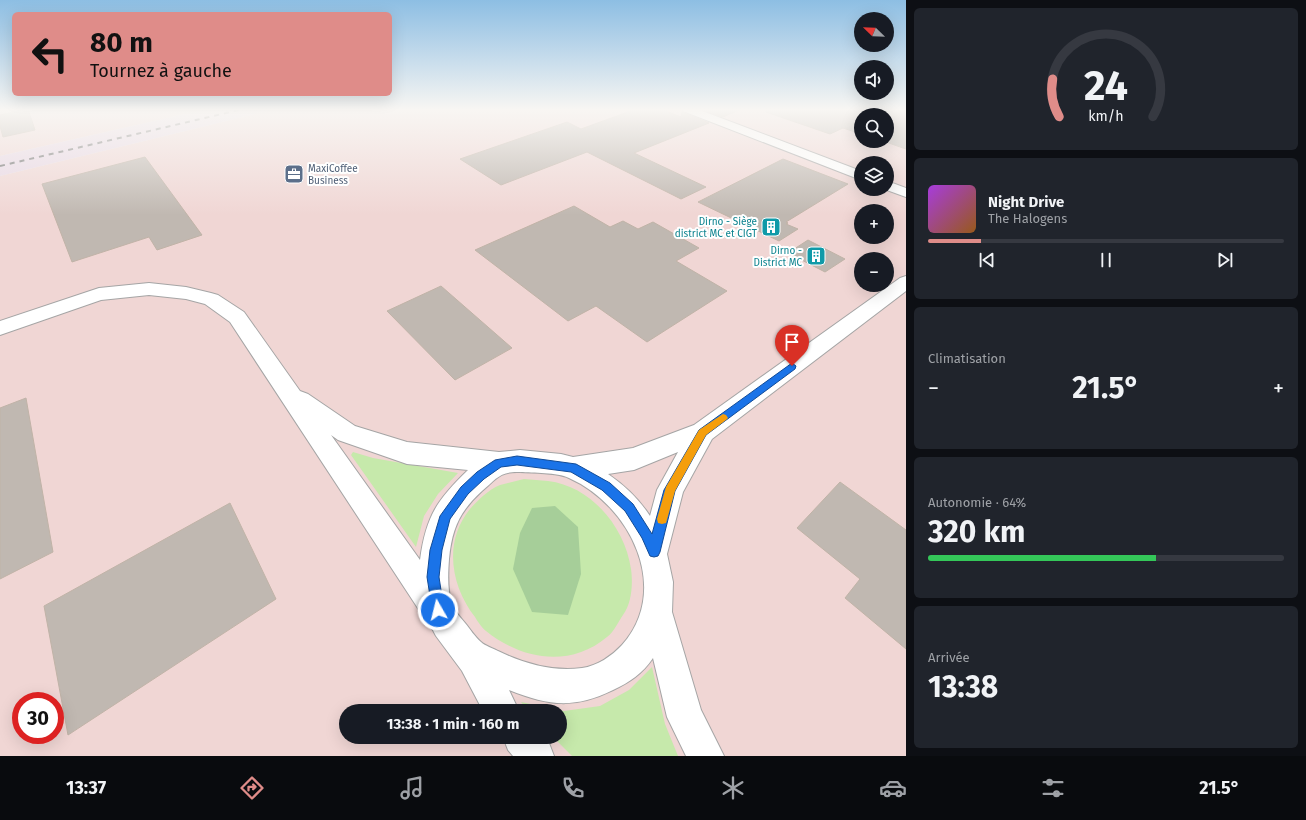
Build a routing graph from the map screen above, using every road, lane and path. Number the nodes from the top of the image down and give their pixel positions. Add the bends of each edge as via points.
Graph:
1 (779, 144) edge
2 (854, 173) edge
3 (894, 188) edge
4 (906, 193) edge
5 (906, 282) edge
6 (0, 328) edge
7 (289, 392) junction
8 (702, 432) junction
9 (499, 463) junction
10 (572, 468) junction
11 (654, 552) junction
12 (438, 610) junction
13 (657, 614) junction
14 (470, 654) junction
15 (498, 704) edge
16 (527, 744) edge
17 (536, 756) edge
18 (706, 756) edge

1 - 2 street
3 - 4 street
5 - 8 street
6 - 7 street via 99,294 149,289 211,299 238,317
7 - 9 street via 347,432 407,453
7 - 12 street
8 - 10 street via 634,459
8 - 11 street via 670,490
9 - 10 street via 517,461
9 - 12 street via 465,490 445,516 436,550 433,577
10 - 11 street via 606,487 629,508
11 - 13 street via 660,589
12 - 14 street
13 - 14 street via 643,646 618,670 585,685 547,686 510,675
13 - 18 street via 685,718
14 - 15 street
16 - 17 street

